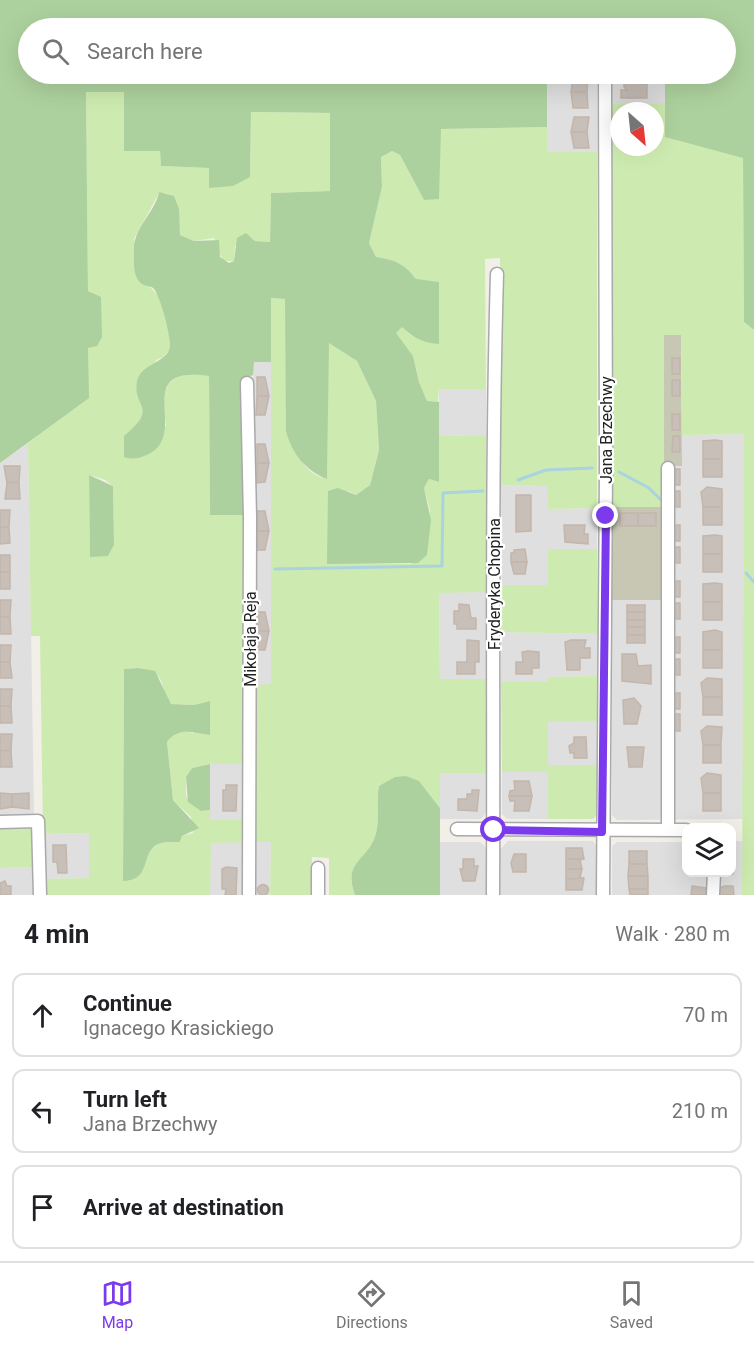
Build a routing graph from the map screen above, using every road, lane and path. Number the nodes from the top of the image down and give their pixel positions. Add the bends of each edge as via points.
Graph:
1 (605, 84) edge
2 (497, 273) dead end
3 (247, 383) dead end
4 (668, 468) dead end
5 (0, 822) edge
6 (457, 830) dead end
7 (494, 830) junction
8 (668, 830) junction
9 (682, 830) edge
10 (602, 832) junction
11 (318, 868) dead end
12 (714, 877) edge
13 (40, 895) edge
14 (249, 895) edge
15 (318, 895) edge
16 (494, 895) edge
17 (603, 895) edge
18 (713, 895) edge

1 - 10 street, Jana Brzechwy
2 - 7 street, Fryderyka Chopina via 491,452
3 - 14 street, Mikołaja Reja
4 - 8 street
5 - 13 street via 38,820
6 - 7 street
7 - 10 street
7 - 16 street, Fryderyka Chopina
8 - 9 street
8 - 10 street
10 - 17 street, Jana Brzechwy
11 - 15 street
12 - 18 street

